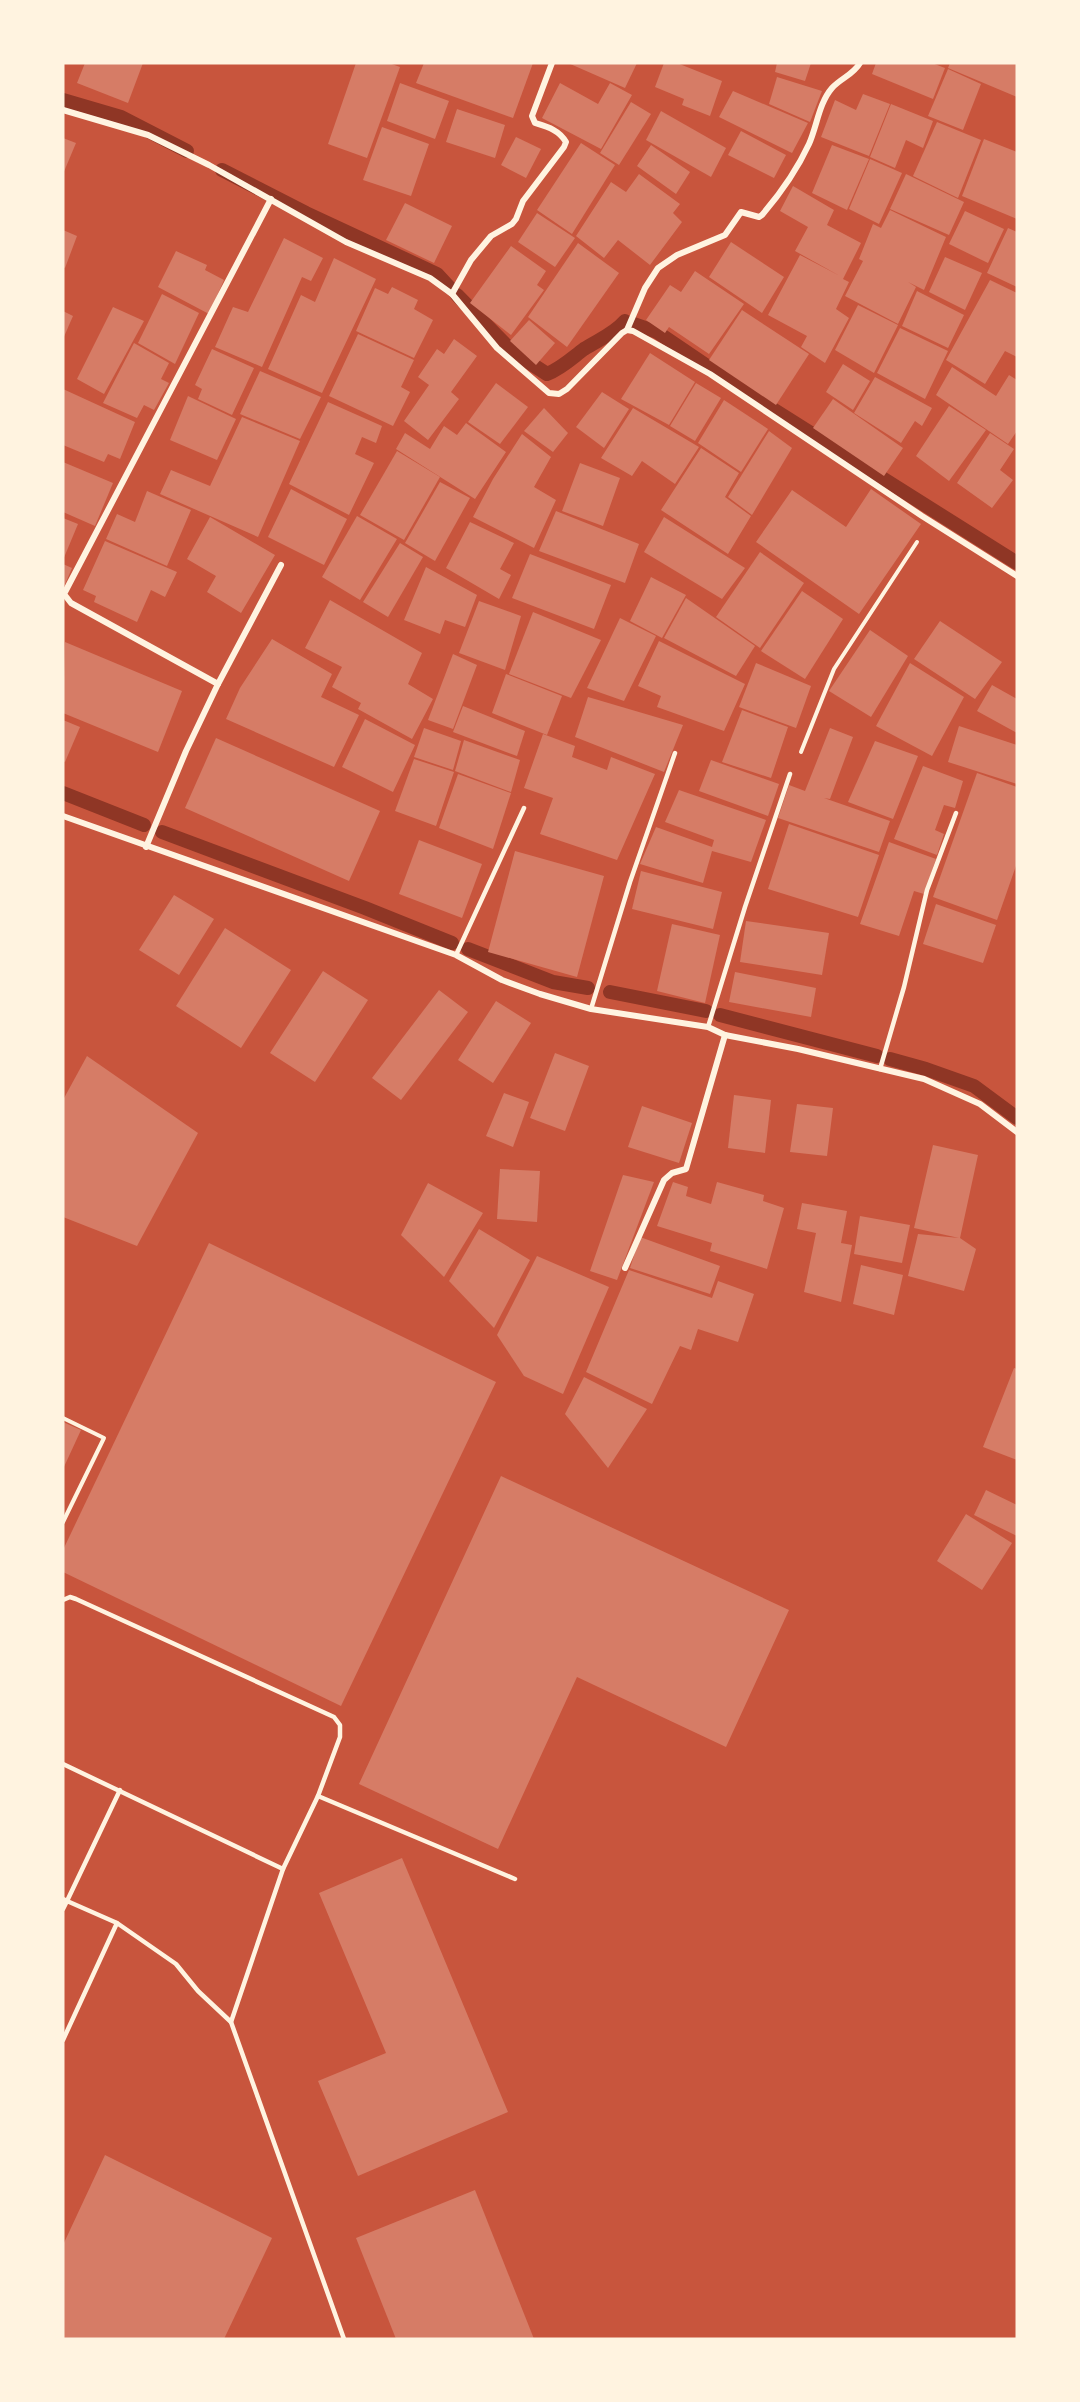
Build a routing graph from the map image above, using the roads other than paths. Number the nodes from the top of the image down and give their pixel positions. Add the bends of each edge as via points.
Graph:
1 (552, 63) edge
2 (860, 63) edge
3 (63, 110) edge
4 (271, 199) junction
5 (452, 294) junction
6 (627, 330) junction
7 (281, 565) dead end
8 (1017, 576) edge
9 (218, 684) junction
10 (675, 753) dead end
11 (790, 774) road end
12 (524, 808) dead end
13 (957, 813) dead end
14 (63, 816) edge
15 (146, 847) junction
16 (456, 955) junction
17 (591, 1009) junction
18 (708, 1027) junction
19 (725, 1035) junction
20 (879, 1069) junction
21 (1017, 1132) edge
22 (625, 1268) dead end
23 (63, 1600) edge
24 (63, 1764) edge
25 (120, 1790) junction
26 (318, 1796) junction
27 (283, 1869) junction
28 (514, 1879) dead end
29 (65, 1900) edge
30 (63, 1909) edge
31 (117, 1923) junction
32 (231, 2022) junction
33 (63, 2040) edge
34 (344, 2339) edge

1 - 5 street via 532,116 535,123 554,129 566,142 564,147 523,201 512,224 491,236 471,260
2 - 6 street via 854,73 832,88 809,145 762,215 741,212 725,235 677,255 658,268
3 - 4 street via 148,135
4 - 5 street via 346,242 430,278
4 - 9 street via 64,594 71,603
5 - 6 street via 497,348 549,393 567,389
6 - 8 street via 710,374
7 - 9 street
9 - 15 street
10 - 17 lane
11 - 18 lane
12 - 16 lane
13 - 20 lane via 927,890
14 - 15 street
15 - 16 street
16 - 17 street via 502,980
17 - 18 street
18 - 19 street
19 - 20 street
19 - 22 street via 686,1169 664,1180
20 - 21 street via 924,1079 980,1104
23 - 26 lane via 76,1599 334,1717 340,1725 340,1737
24 - 25 lane
25 - 27 lane
25 - 29 lane
26 - 27 lane
26 - 28 lane
27 - 32 lane
29 - 30 lane
29 - 31 lane
31 - 32 lane via 177,1964 198,1991
31 - 33 lane
32 - 34 lane

